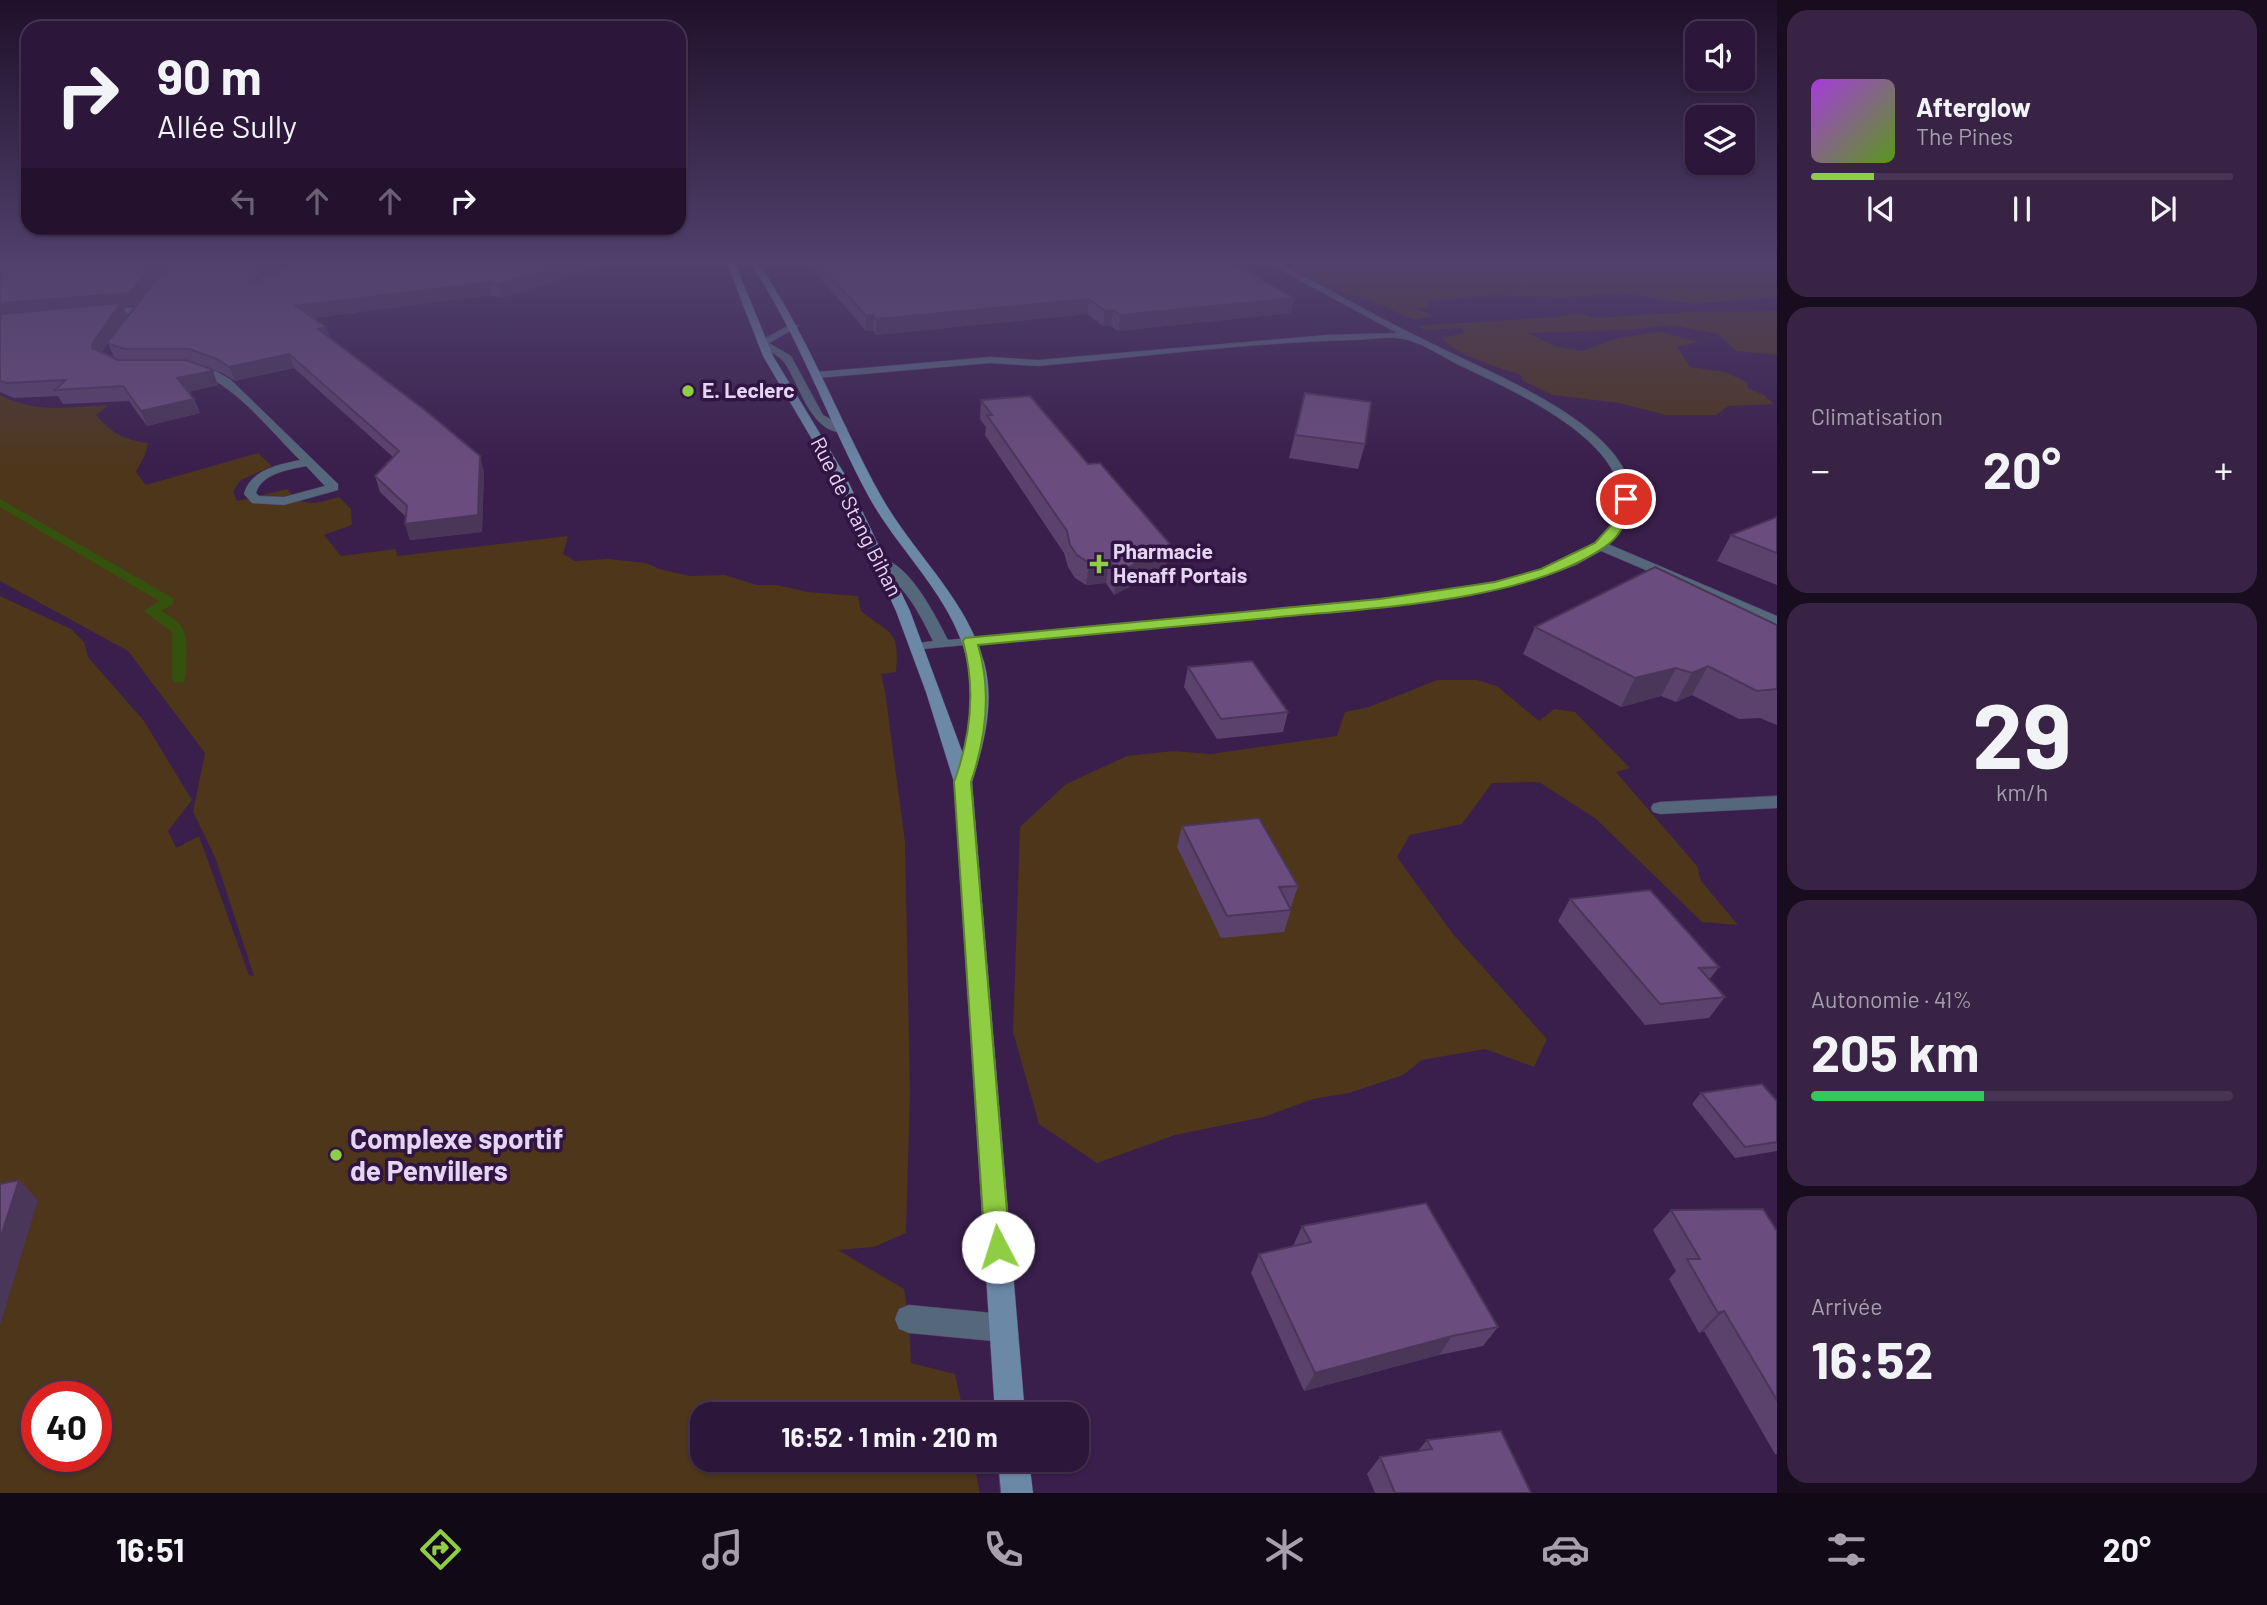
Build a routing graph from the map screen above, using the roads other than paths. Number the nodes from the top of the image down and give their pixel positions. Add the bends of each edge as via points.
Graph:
1 (757, 331) edge
2 (785, 331) edge
3 (796, 331) edge
4 (1398, 331) edge
5 (1408, 336) junction
6 (762, 343) junction
7 (178, 368) edge
8 (817, 375) junction
9 (843, 430) junction
10 (308, 462) junction
11 (1599, 545) junction
12 (879, 562) junction
13 (1777, 621) edge
14 (970, 641) junction
15 (942, 644) junction
16 (918, 647) junction
17 (962, 782) junction
18 (1777, 802) edge
19 (1660, 808) dead end
20 (909, 1319) dead end
21 (1003, 1328) junction
22 (1009, 1402) edge
23 (1015, 1472) edge
24 (1017, 1493) edge

1 - 6 street, Rue de Stang Bihan
2 - 6 street
3 - 8 street, Rue de Stang Bihan
4 - 5 street
5 - 8 street via 1327,338 1038,363 990,360
5 - 11 street via 1552,410 1605,452 1627,490 1621,521
6 - 9 street via 787,358 819,417
6 - 12 street, Rue de Stang Bihan via 779,380 839,475
7 - 10 street via 202,369 218,376
8 - 9 street, Rue de Stang Bihan
9 - 14 street, Rue de Stang Bihan via 893,529 953,608
10 - 10 street via 334,487 284,501 256,500 250,494 250,487 265,475
11 - 13 street
11 - 14 street via 1525,579 1416,599
12 - 15 street via 898,572 910,587
12 - 16 street, Rue de Stang Bihan
14 - 15 street
14 - 17 street, Rue de Stang Bihan via 977,665 979,707 972,754
15 - 16 street
16 - 17 street, Rue de Stang Bihan
17 - 21 street, Rue de Stang Bihan
18 - 19 street
20 - 21 street
21 - 22 street, Rue de Stang Bihan
23 - 24 street

